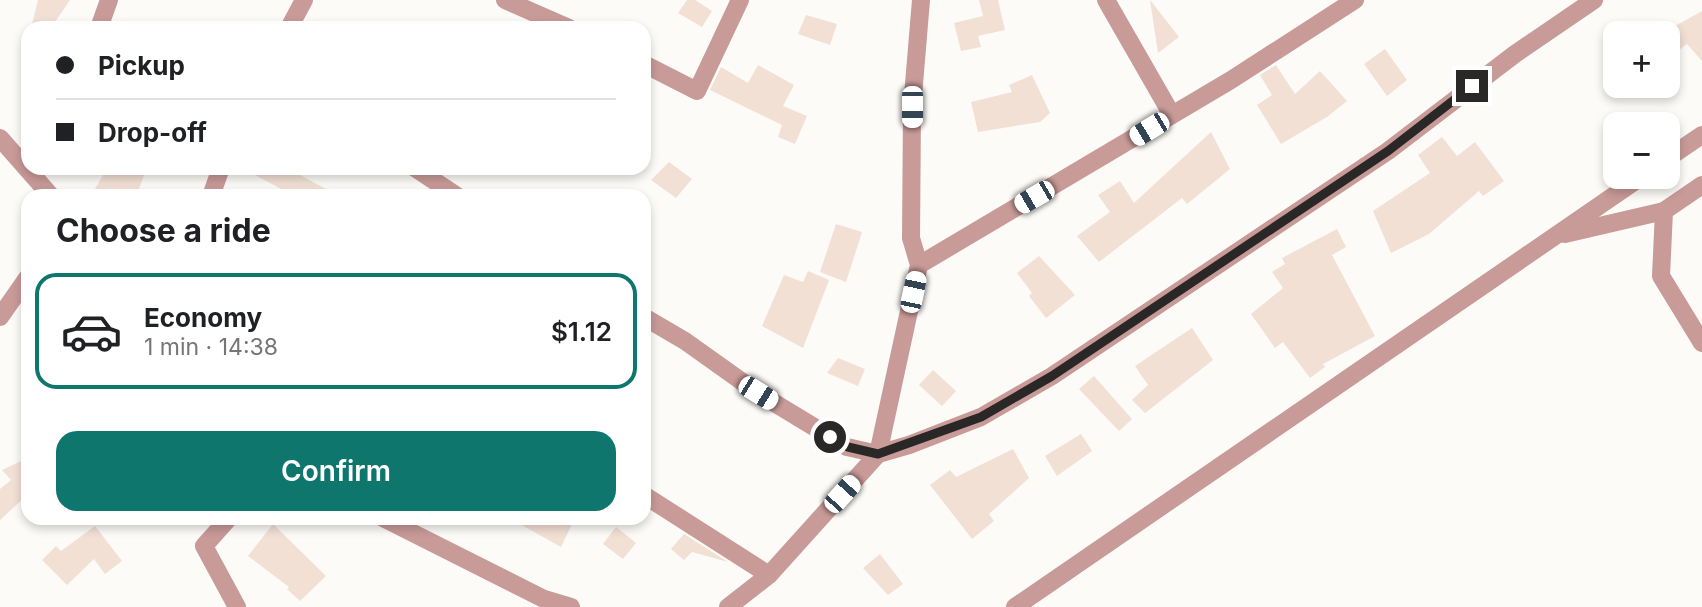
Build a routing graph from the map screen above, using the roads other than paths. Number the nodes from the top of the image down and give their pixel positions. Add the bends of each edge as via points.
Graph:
1 (109, 0) edge
2 (304, 0) edge
3 (505, 0) edge
4 (740, 0) edge
5 (921, 0) edge
6 (1106, 0) edge
7 (1355, 0) edge
8 (1594, 0) edge
9 (102, 21) edge
10 (293, 21) edge
11 (553, 21) edge
12 (651, 68) edge
13 (1172, 116) junction
14 (1702, 135) edge
15 (0, 138) edge
16 (1680, 150) edge
17 (21, 157) edge
18 (426, 175) edge
19 (1702, 185) edge
20 (446, 189) edge
21 (1623, 189) edge
22 (1664, 211) junction
23 (1554, 236) junction
24 (919, 265) junction
25 (21, 286) edge
26 (0, 317) edge
27 (651, 322) edge
28 (1702, 343) edge
29 (878, 454) junction
30 (651, 499) edge
31 (223, 525) edge
32 (397, 525) edge
33 (769, 575) junction
34 (237, 607) edge
35 (571, 607) edge
36 (728, 607) edge
37 (1015, 607) edge

1 - 9 street
2 - 10 street
3 - 11 street
4 - 12 street via 697,91
5 - 24 street via 912,107 911,225
6 - 13 street
7 - 13 street
8 - 29 street via 1388,151 1052,376 981,417
13 - 24 street
14 - 16 street
15 - 17 street
18 - 20 street
19 - 22 street
21 - 23 street
22 - 23 street
22 - 28 street via 1661,276
23 - 37 street
24 - 29 street
25 - 26 street
27 - 29 street via 812,427 848,447
29 - 33 street
30 - 33 street
31 - 34 street via 204,545
32 - 35 street via 544,599
33 - 36 street

